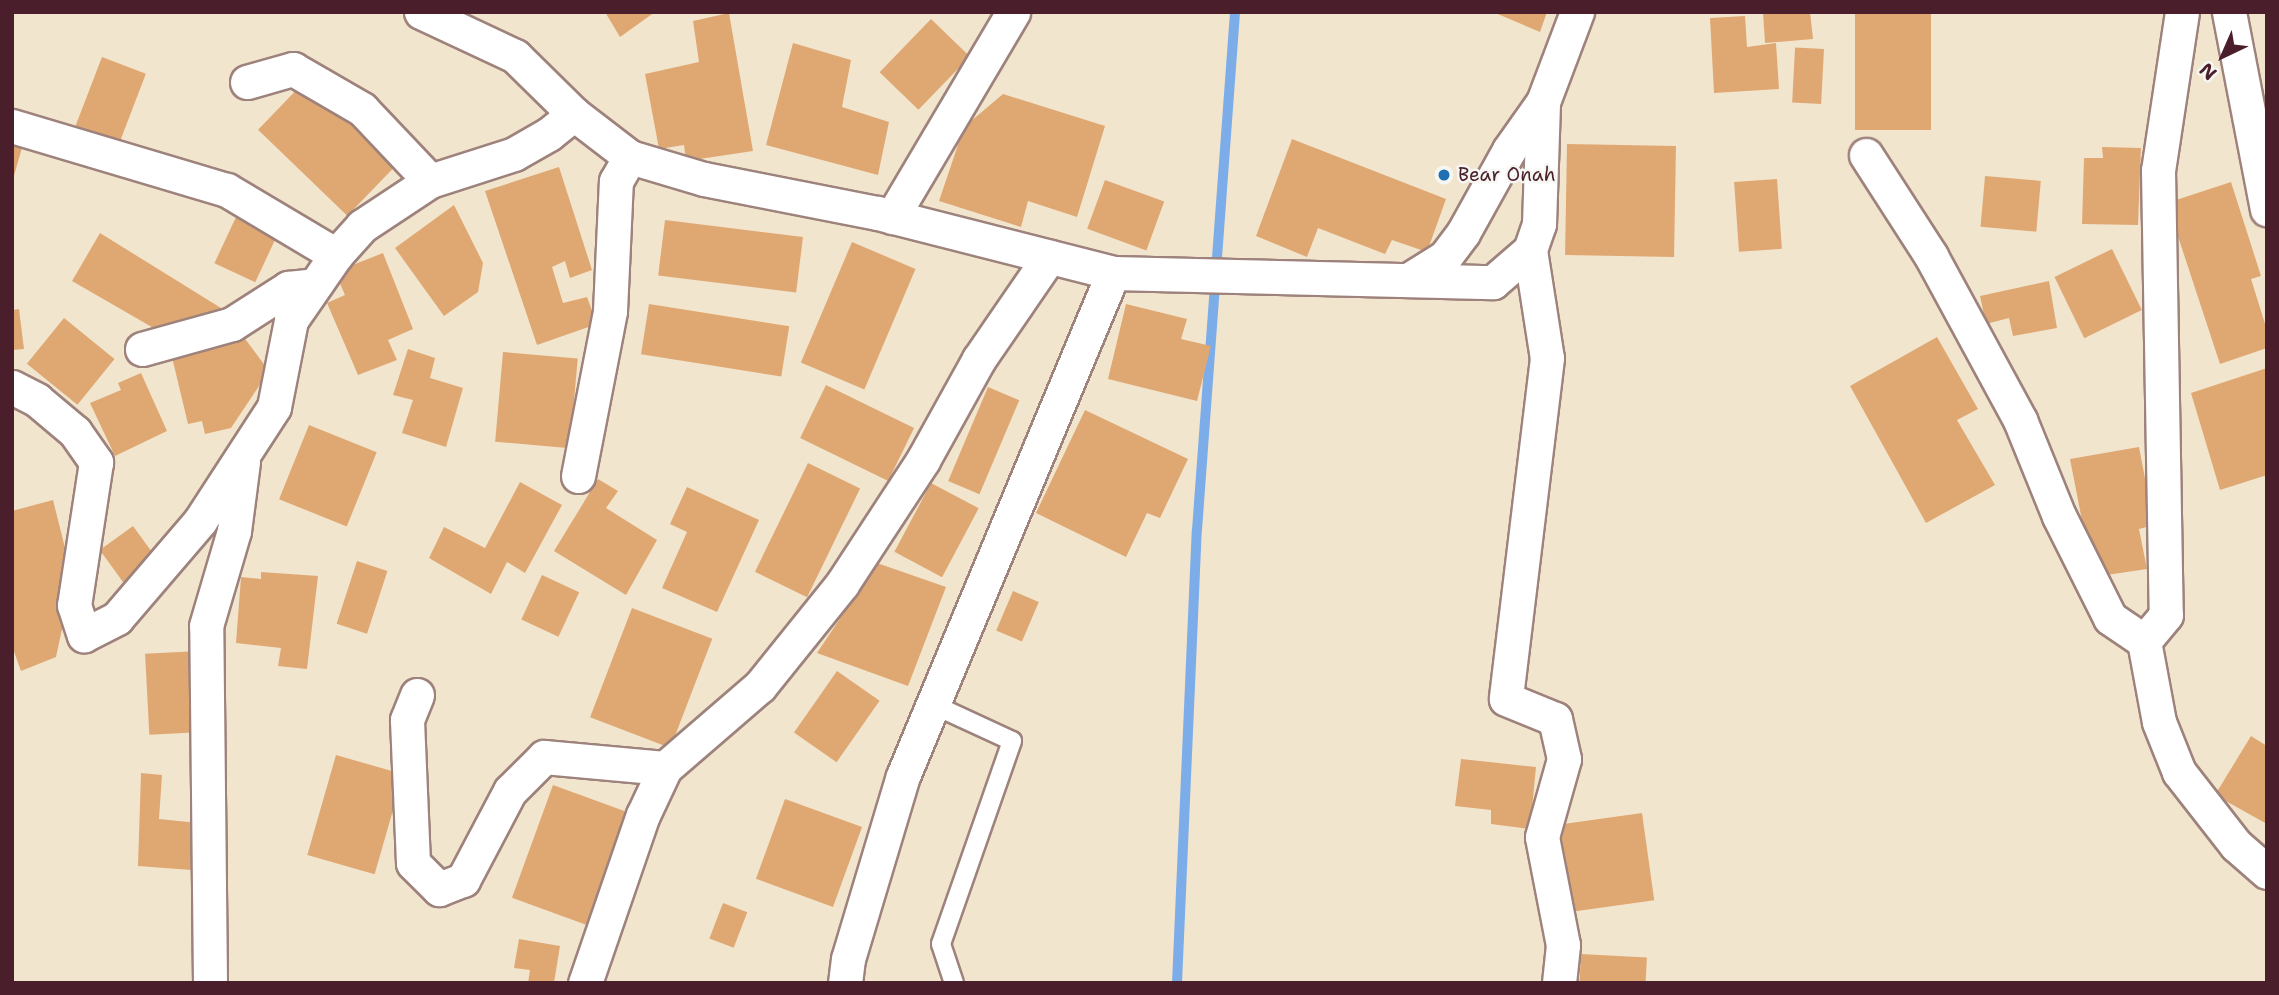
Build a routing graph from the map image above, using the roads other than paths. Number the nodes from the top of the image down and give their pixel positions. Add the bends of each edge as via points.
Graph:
1 (421, 12) edge
2 (1013, 12) edge
3 (1577, 12) edge
4 (2182, 12) edge
5 (2229, 12) edge
6 (247, 82) dead end
7 (1543, 102) junction
8 (574, 114) junction
9 (12, 126) edge
10 (1866, 155) dead end
11 (630, 157) junction
12 (430, 181) junction
13 (2267, 209) edge
14 (892, 217) junction
15 (1530, 250) junction
16 (336, 255) junction
17 (1049, 257) junction
18 (1113, 273) junction
19 (1408, 280) junction
20 (316, 285) junction
21 (142, 349) dead end
22 (12, 387) edge
23 (244, 452) junction
24 (578, 476) dead end
25 (2144, 641) junction
26 (417, 695) dead end
27 (932, 704) junction
28 (665, 768) junction
29 (2267, 872) edge
30 (210, 983) edge
31 (585, 983) edge
32 (845, 983) edge
33 (954, 983) edge
34 (1559, 983) edge

1 - 8 street via 515,56
2 - 14 street
3 - 7 street
4 - 25 street via 2158,170 2166,615
5 - 13 street
6 - 12 street via 293,69 362,109
7 - 15 street via 1539,224
7 - 19 street via 1446,257
8 - 11 street
8 - 12 street via 514,154
9 - 16 street via 227,190
10 - 25 street via 1931,256 2021,420 2059,516 2110,618
11 - 14 street via 704,179
11 - 24 street via 616,181 610,311
12 - 16 street via 362,226
14 - 17 street
15 - 19 street via 1493,282
15 - 34 street via 1547,358 1506,699 1555,719 1564,758 1542,837 1563,945
16 - 20 street
17 - 18 street
17 - 28 street via 979,359 923,460 842,583 760,686
18 - 19 street
18 - 27 street
20 - 21 street via 288,288 232,324
20 - 23 street via 291,320 274,407
22 - 23 street via 37,400 75,432 96,462 74,605 84,635 117,618 200,521
23 - 30 street via 233,531 206,626
25 - 29 street via 2159,722 2179,772 2236,845
26 - 28 street via 407,720 413,863 439,889 463,880 510,790 544,757
27 - 32 street via 903,776 848,959
27 - 33 lane via 1012,741 941,944
28 - 31 street via 643,815

